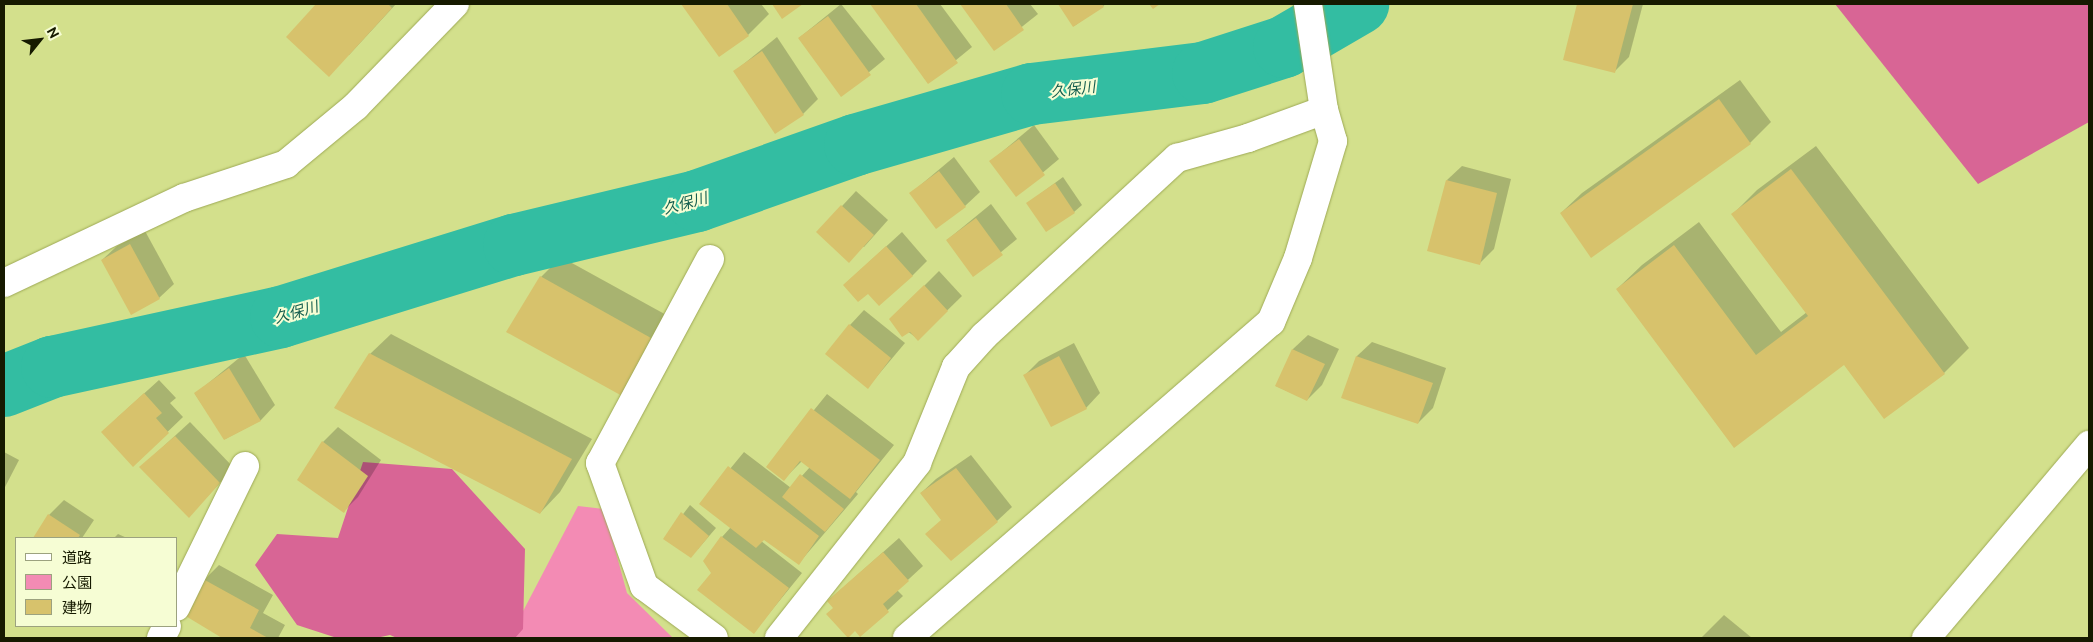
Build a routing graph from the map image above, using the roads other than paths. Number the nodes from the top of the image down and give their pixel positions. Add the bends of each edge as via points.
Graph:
1 (455, 4) edge
2 (1309, 7) edge
3 (1324, 110) junction
4 (710, 259) dead end
5 (4, 283) edge
6 (2089, 445) edge
7 (245, 466) dead end
8 (178, 603) edge
9 (714, 638) edge
10 (779, 638) edge
11 (907, 638) edge
12 (1926, 638) edge

1 - 5 street via 356,106 286,164 184,198
2 - 3 street
3 - 10 street via 1248,138 1177,158 984,336 956,367 917,463
3 - 11 street via 1333,142 1298,258 1271,322
4 - 9 street via 600,463 644,586
6 - 12 street
7 - 8 street

